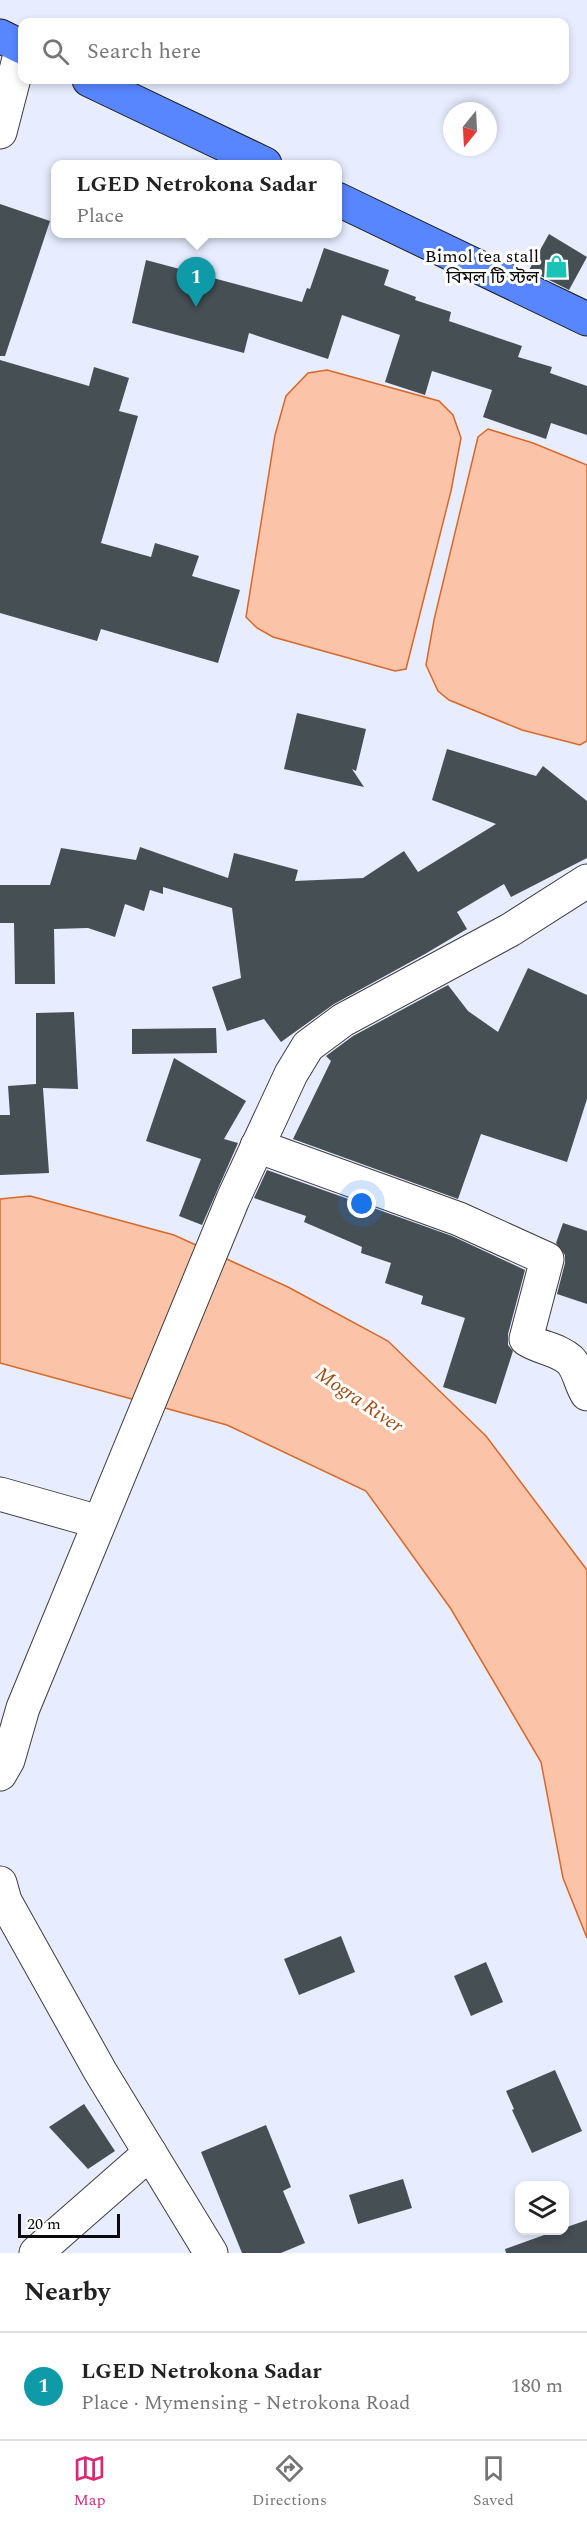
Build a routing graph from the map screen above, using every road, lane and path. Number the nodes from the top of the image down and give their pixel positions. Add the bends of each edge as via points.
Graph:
1 (15, 43) edge
2 (97, 84) edge
3 (0, 132) edge
4 (256, 160) edge
5 (342, 201) edge
6 (587, 319) edge
7 (587, 881) edge
8 (257, 1146) junction
9 (587, 1394) edge
10 (0, 1494) edge
11 (103, 1512) junction
12 (0, 1773) edge
13 (0, 1883) edge
14 (150, 2153) junction
15 (36, 2253) edge
16 (212, 2253) edge

1 - 3 street
2 - 4 main road
5 - 6 main road
7 - 8 street via 510,930 343,1020 308,1046
8 - 9 street via 459,1219 547,1259 526,1339 569,1359
8 - 11 street
10 - 11 street
11 - 12 street
13 - 14 street via 5,1901 100,2072
14 - 15 street
14 - 16 street

